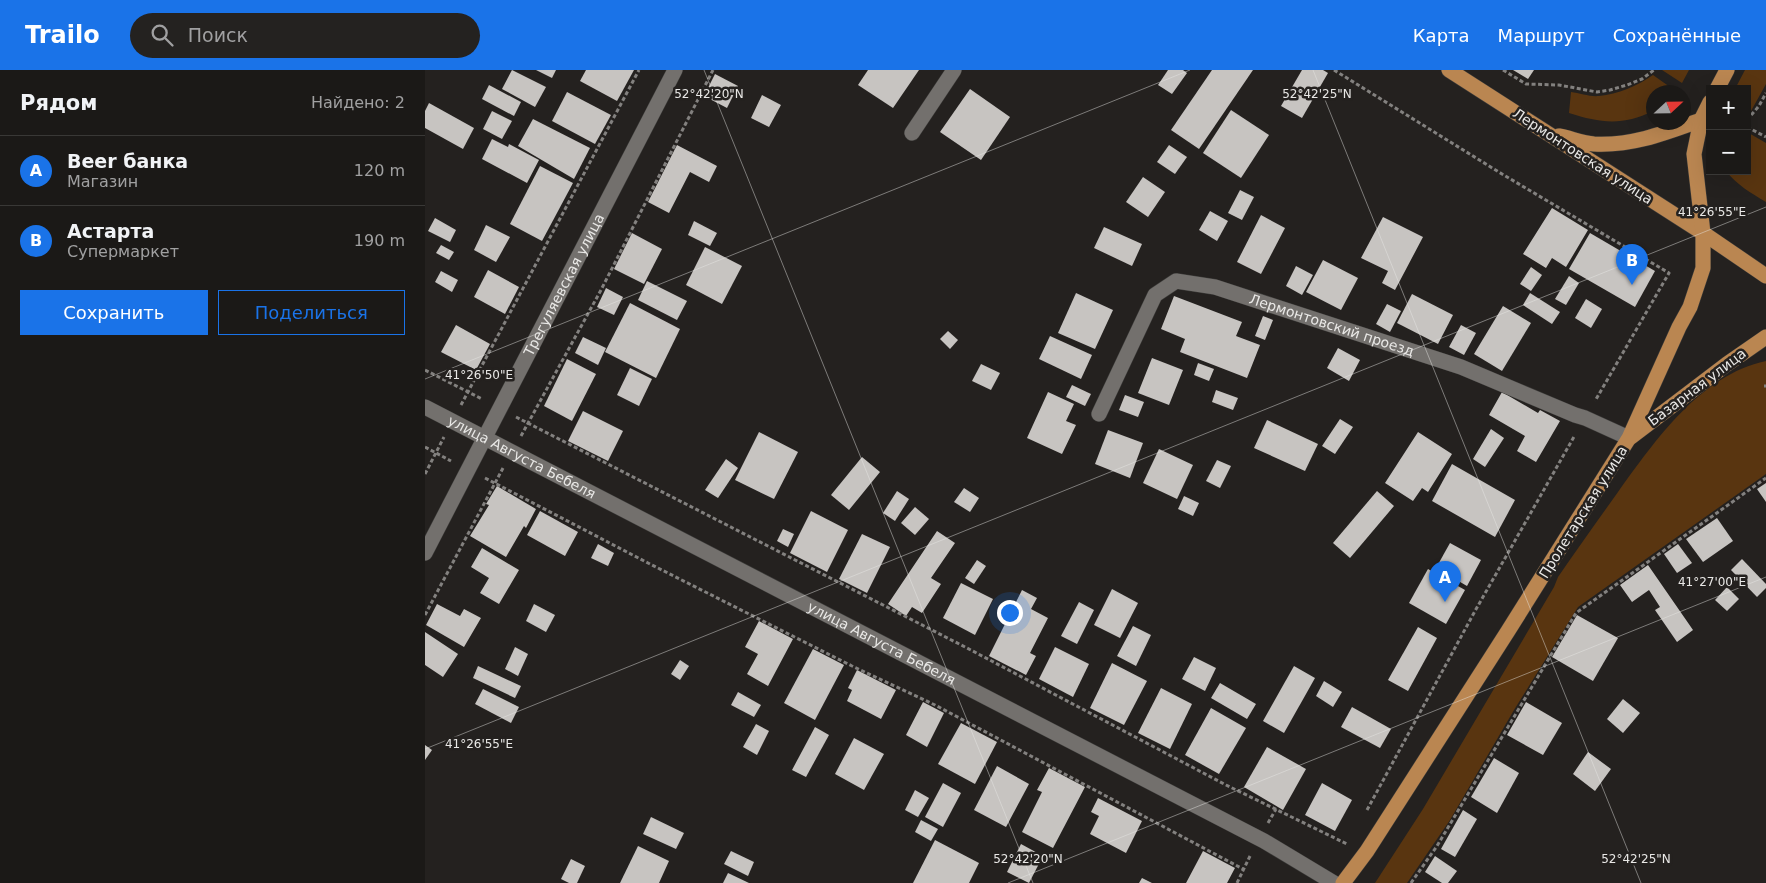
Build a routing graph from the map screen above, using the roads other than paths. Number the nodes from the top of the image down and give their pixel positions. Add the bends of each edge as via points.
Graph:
1 (675, 70) edge
2 (954, 70) edge
3 (1449, 70) edge
4 (1727, 70) edge
5 (1719, 85) edge
6 (1706, 110) edge
7 (1701, 120) junction
8 (912, 133) dead end
9 (1548, 133) junction
10 (1703, 232) junction
11 (1766, 276) edge
12 (1766, 336) edge
13 (425, 407) edge
14 (1099, 414) dead end
15 (486, 438) junction
16 (1629, 438) junction
17 (425, 553) edge
18 (1334, 883) edge
19 (1343, 883) edge

1 - 15 street, Трегуляевская улица
2 - 8 street
3 - 9 main road, Лермонтовская улица
4 - 5 main road
6 - 7 main road, Пролетарская улица
7 - 9 main road via 1637,142 1618,144 1592,144
7 - 10 main road, Пролетарская улица via 1694,154
9 - 10 main road, Лермонтовская улица
10 - 11 main road, Лермонтовская улица
10 - 16 main road, Пролетарская улица via 1703,268 1690,307
12 - 16 main road, Базарная улица
13 - 15 street, улица Августа Бебеля
14 - 16 street, Лермонтовский проезд via 1155,295 1176,281 1215,287 1461,366
15 - 17 street, Трегуляевская улица
15 - 18 street, улица Августа Бебеля via 1264,841
16 - 19 main road, Пролетарская улица via 1367,851

